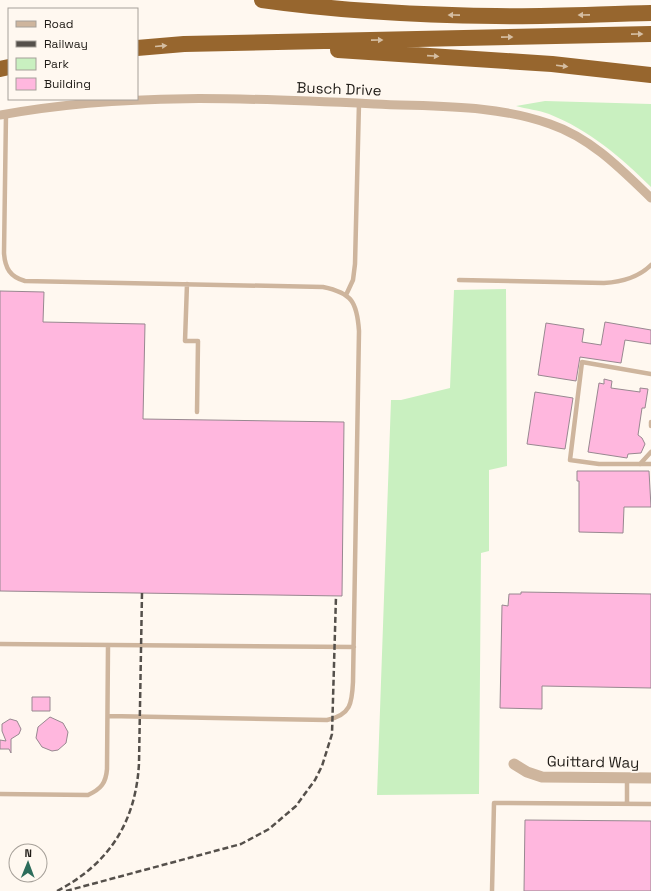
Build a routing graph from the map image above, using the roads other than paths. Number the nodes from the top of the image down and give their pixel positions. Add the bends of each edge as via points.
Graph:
1 (262, 0) edge
2 (651, 13) edge
3 (651, 34) edge
4 (184, 44) junction
5 (138, 48) edge
6 (651, 75) edge
7 (130, 100) edge
8 (138, 100) edge
9 (359, 103) junction
10 (3, 114) edge
11 (651, 198) edge
12 (2, 233) edge
13 (651, 265) edge
14 (459, 280) dead end
15 (187, 284) junction
16 (346, 294) junction
17 (651, 374) edge
18 (197, 412) dead end
19 (651, 422) edge
20 (651, 426) edge
21 (651, 452) edge
22 (640, 464) junction
23 (651, 464) edge
24 (0, 644) edge
25 (108, 646) junction
26 (354, 647) junction
27 (108, 716) junction
28 (514, 764) dead end
29 (627, 778) junction
30 (651, 778) edge
31 (0, 794) edge
32 (627, 803) junction
33 (651, 804) edge
34 (492, 891) edge

2 -> 1 highway via 422,15
4 -> 3 highway
5 -> 4 highway
4 -> 6 highway via 435,56 552,64
7 - 10 street, Busch Drive
8 - 9 street, Busch Drive via 244,99
9 - 11 street, Busch Drive via 475,108 529,117 570,133 599,151
9 - 16 lane via 355,264
10 - 12 lane
12 - 15 lane via 7,270 18,279
13 - 14 lane via 635,277 620,282
15 - 16 lane via 324,287
15 - 18 lane via 185,341 198,341
16 - 26 lane via 352,300 357,313 360,331
17 - 22 lane via 582,362 570,460 599,464
19 - 20 lane
21 - 22 lane
22 - 23 lane
24 - 25 lane
25 - 26 lane
25 - 27 lane
26 - 27 lane via 351,702 348,710 334,719
27 - 31 lane via 106,776 104,784 97,791 88,795
28 - 29 street, Guittard Way via 542,776
29 - 30 street, Guittard Way
29 - 32 lane
32 - 33 lane
32 - 34 lane via 494,803

